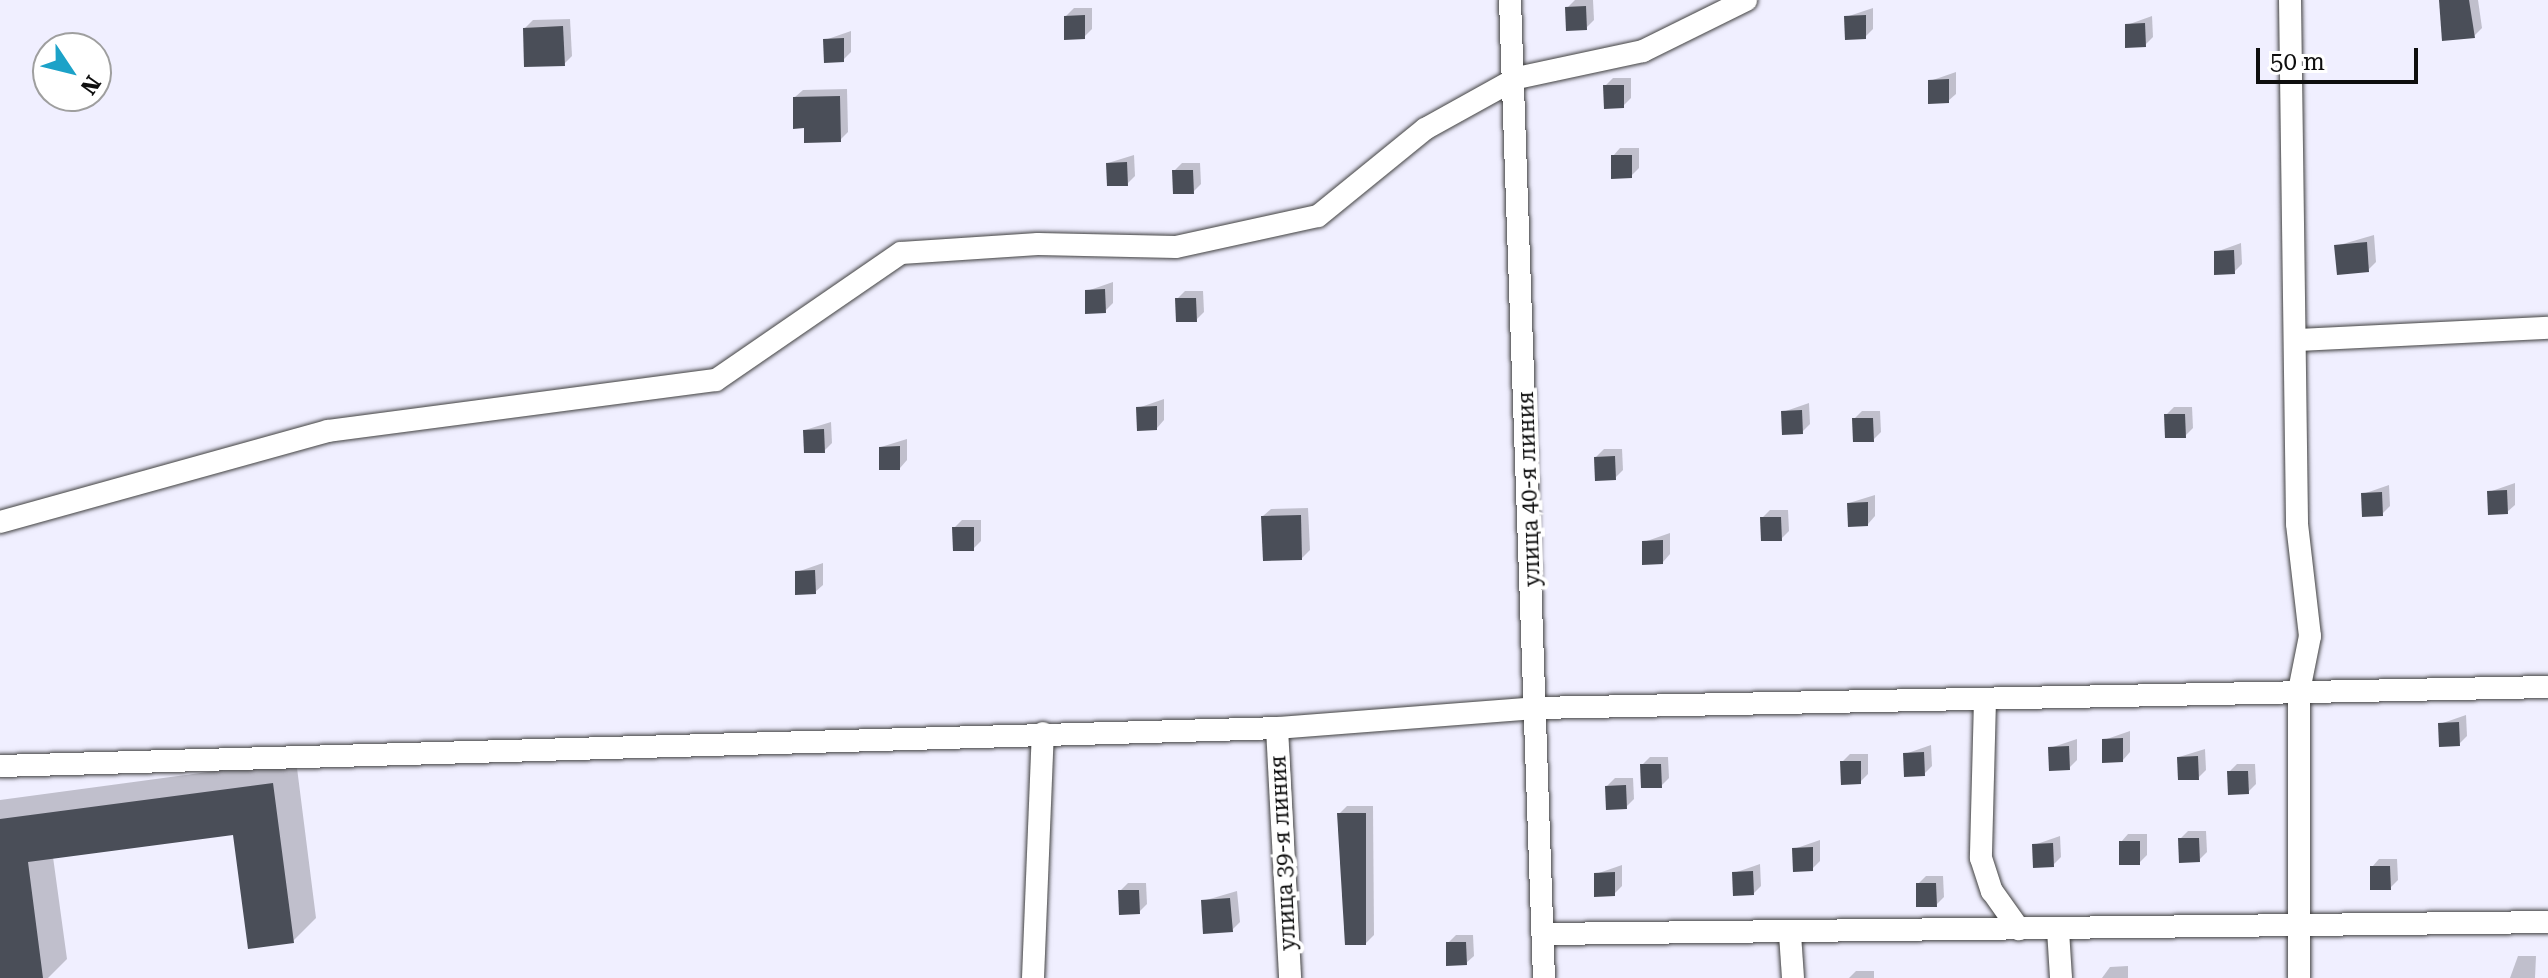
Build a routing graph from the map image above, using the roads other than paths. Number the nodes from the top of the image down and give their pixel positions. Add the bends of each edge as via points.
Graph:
1 (1510, 0) edge
2 (1746, 0) edge
3 (2290, 0) edge
4 (1513, 81) junction
5 (2548, 328) edge
6 (2299, 340) junction
7 (0, 522) edge
8 (2548, 687) edge
9 (2299, 691) junction
10 (1985, 700) junction
11 (1537, 708) junction
12 (1277, 728) junction
13 (1043, 733) junction
14 (0, 766) edge
15 (2548, 922) edge
16 (2019, 929) junction
17 (2295, 929) junction
18 (2058, 930) junction
19 (1543, 934) junction
20 (1790, 934) junction
21 (1033, 978) edge
22 (1290, 978) edge
23 (1544, 978) edge
24 (1793, 978) edge
25 (2061, 978) edge
26 (2299, 978) edge

1 - 4 street, улица 40-я линия
2 - 4 street via 1643,51
3 - 6 street
4 - 7 street via 1425,129 1318,216 1176,247 1038,244 901,253 716,380 328,431
4 - 11 street, улица 40-я линия
5 - 6 street
6 - 9 street via 2297,524 2310,636
8 - 9 street
9 - 10 street
9 - 17 street
10 - 11 street
10 - 16 street via 1981,858 1992,891
11 - 12 street
11 - 19 street, улица 40-я линия
12 - 13 street
12 - 22 street, улица 39-я линия
13 - 14 street
13 - 21 street
15 - 17 street
16 - 18 street
16 - 20 street
17 - 18 street
17 - 26 street
18 - 25 street
19 - 20 street
19 - 23 street, улица 40-я линия
20 - 24 street

